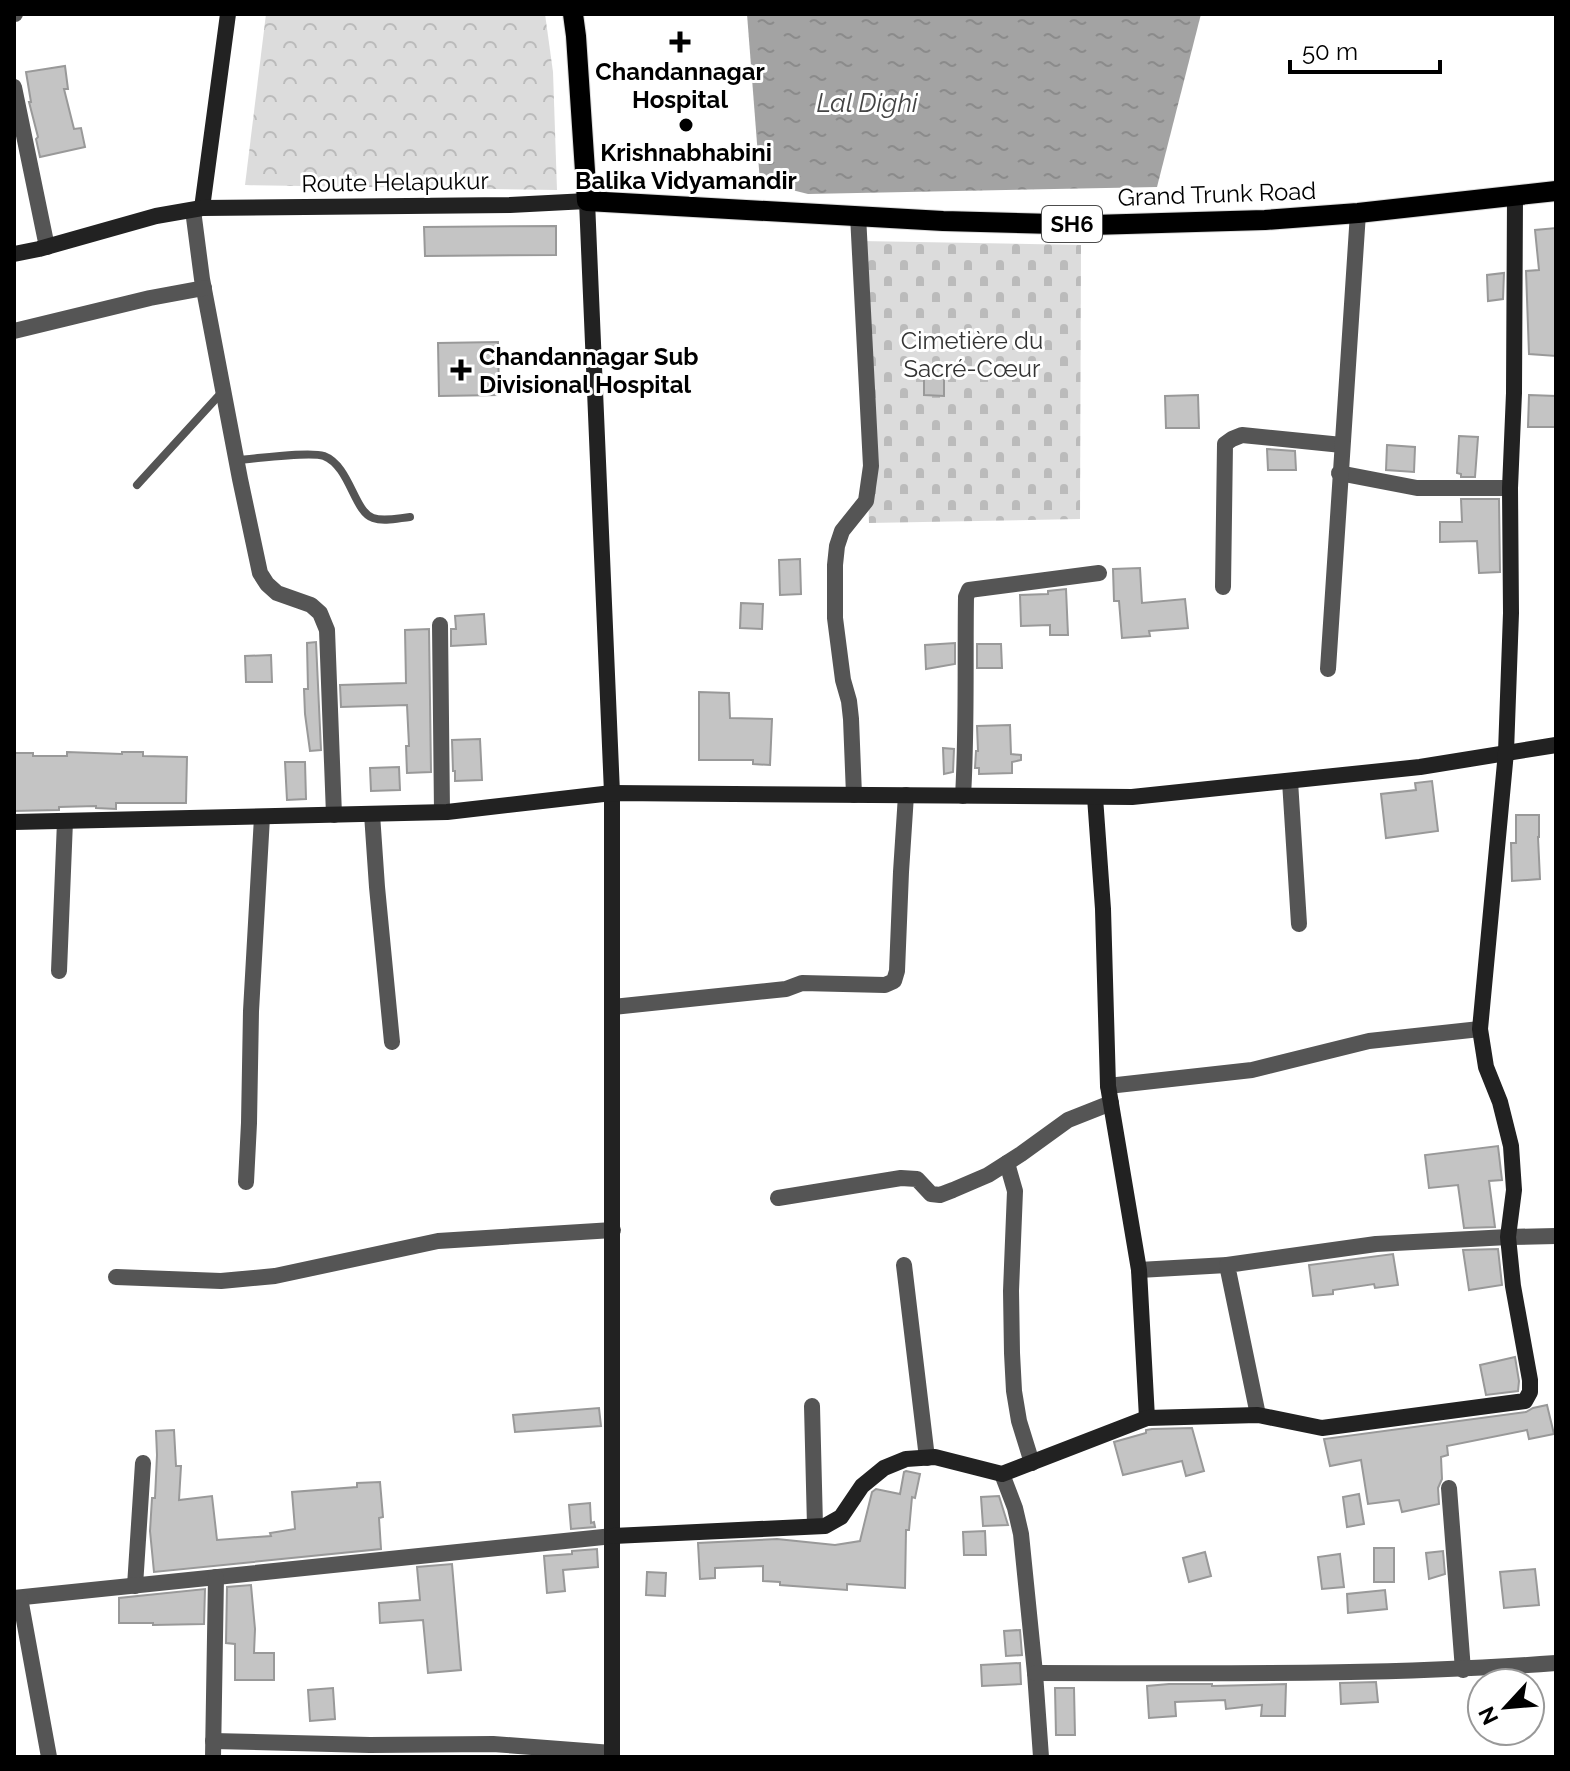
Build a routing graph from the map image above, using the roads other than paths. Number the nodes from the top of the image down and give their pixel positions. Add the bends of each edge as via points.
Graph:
1 (228, 14) edge
2 (573, 14) edge
3 (14, 87) edge
4 (1556, 191) edge
5 (1515, 196) junction
6 (587, 201) junction
7 (198, 209) junction
8 (1358, 213) junction
9 (858, 215) junction
10 (47, 247) junction
11 (14, 254) edge
12 (204, 288) junction
13 (14, 331) edge
14 (224, 390) junction
15 (1342, 445) junction
16 (237, 460) junction
17 (1339, 473) junction
18 (137, 485) dead end
19 (1510, 488) junction
20 (410, 517) dead end
21 (1099, 573) dead end
22 (1223, 587) dead end
23 (440, 625) dead end
24 (1328, 669) dead end
25 (1556, 745) edge
26 (1506, 752) junction
27 (1290, 781) junction
28 (612, 793) junction
29 (854, 795) junction
30 (906, 795) junction
31 (963, 796) junction
32 (1095, 797) junction
33 (442, 812) junction
34 (372, 814) junction
35 (334, 815) junction
36 (262, 817) junction
37 (65, 821) junction
38 (14, 822) edge
39 (1299, 924) dead end
40 (59, 971) dead end
41 (613, 1007) junction
42 (1480, 1029) junction
43 (392, 1042) dead end
44 (1109, 1095) junction
45 (1007, 1163) junction
46 (246, 1182) dead end
47 (778, 1198) dead end
48 (613, 1230) junction
49 (1556, 1236) edge
50 (1508, 1237) junction
51 (904, 1265) dead end
52 (1227, 1265) junction
53 (1139, 1270) junction
54 (116, 1277) dead end
55 (812, 1406) dead end
56 (1258, 1415) junction
57 (1147, 1418) junction
58 (927, 1458) junction
59 (143, 1463) dead end
60 (1032, 1463) junction
61 (1002, 1474) junction
62 (1449, 1488) dead end
63 (815, 1526) junction
64 (613, 1536) junction
65 (216, 1577) junction
66 (135, 1586) junction
67 (17, 1598) edge
68 (1556, 1663) edge
69 (1463, 1670) junction
70 (1035, 1673) junction
71 (213, 1749) edge
72 (612, 1755) edge
73 (49, 1757) edge
74 (1041, 1757) edge

1 - 7 street
2 - 6 main road
3 - 10 street
4 - 5 main road, Grand Trunk Road / SH6
5 - 8 main road, Grand Trunk Road / SH6
5 - 19 street
6 - 7 street, Route Helapukur
6 - 9 main road, Grand Trunk Road / SH6
6 - 28 street
7 - 10 street, Route Helapukur
7 - 12 street
8 - 9 main road, Grand Trunk Road / SH6 via 1092,225
8 - 15 street
9 - 29 street via 871,466 866,501 842,531 835,565 835,618 851,719
10 - 11 street, Route Helapukur
12 - 13 street
12 - 14 street
14 - 16 street
14 - 18 lane
15 - 17 street
15 - 22 street via 1242,435 1225,444
16 - 20 lane via 325,456 348,481 367,516
16 - 35 street via 260,573 277,593 311,605 327,630
17 - 19 street via 1417,488
17 - 24 street
19 - 26 street
21 - 31 street via 969,590
23 - 33 street
25 - 26 street
26 - 27 street
26 - 42 street
27 - 32 street
27 - 39 street
28 - 29 street
28 - 33 street
28 - 41 street
29 - 30 street
30 - 31 street
30 - 41 street via 894,981 802,983
31 - 32 street
32 - 44 street
33 - 34 street
34 - 35 street
34 - 43 street
35 - 36 street
36 - 37 street
36 - 46 street
37 - 38 street
37 - 40 street
41 - 48 street
42 - 44 street via 1369,1041 1252,1070
42 - 50 street via 1511,1146 1514,1190
44 - 45 street
44 - 53 street
45 - 47 street via 940,1195 931,1194 917,1179 901,1178
45 - 60 street via 1015,1191 1014,1391
48 - 54 street via 438,1241 275,1276 221,1281
48 - 64 street
49 - 50 street
50 - 52 street via 1376,1244
50 - 56 street via 1530,1380 1525,1401 1322,1428
51 - 58 street
52 - 53 street
52 - 56 street
53 - 57 street
55 - 63 street
56 - 57 street
57 - 60 street
58 - 61 street
58 - 63 street via 884,1468 862,1486 841,1517
59 - 66 street
60 - 61 street
61 - 70 street via 1021,1534
62 - 69 street
63 - 64 street
64 - 65 street
64 - 72 street
65 - 66 street
65 - 71 street
66 - 67 street
67 - 73 street
68 - 69 street
69 - 70 street
70 - 74 street
71 - 72 street via 493,1744

